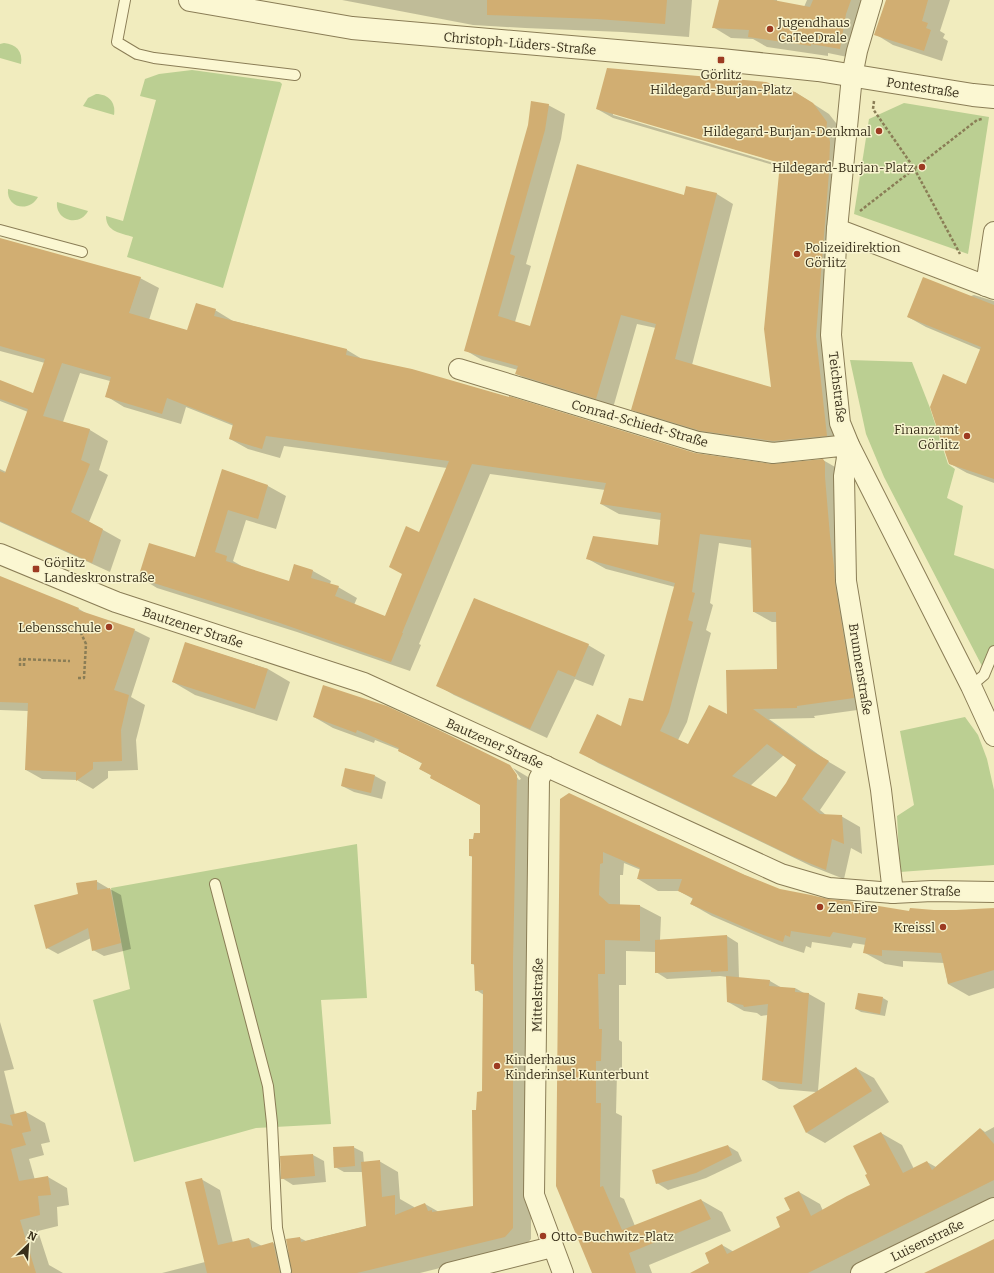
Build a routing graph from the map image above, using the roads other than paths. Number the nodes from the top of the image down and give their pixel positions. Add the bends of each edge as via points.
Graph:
1 (125, 0) edge
2 (190, 0) edge
3 (872, 0) edge
4 (295, 75) dead end
5 (851, 86) junction
6 (994, 97) edge
7 (0, 230) edge
8 (844, 232) junction
9 (994, 232) edge
10 (82, 252) dead end
11 (990, 283) edge
12 (459, 369) dead end
13 (849, 445) junction
14 (0, 554) edge
15 (994, 651) edge
16 (971, 686) junction
17 (994, 736) edge
18 (546, 766) junction
19 (216, 884) dead end
20 (994, 892) edge
21 (893, 893) junction
22 (994, 1208) edge
23 (552, 1247) junction
24 (489, 1268) edge
25 (286, 1271) dead end
26 (449, 1273) edge
27 (563, 1273) edge
28 (860, 1273) edge

1 - 4 lane via 117,42 138,54
2 - 5 street, Christoph-Lüders-Straße via 352,28 818,70
3 - 5 street, Teichstraße via 857,51
5 - 6 street, Pontestraße
5 - 8 street, Teichstraße
7 - 10 lane
8 - 11 street
8 - 13 street, Teichstraße via 831,335 840,423
9 - 11 street
12 - 13 street, Conrad-Schiedt-Straße via 698,442 773,453
13 - 16 street, Teichstraße
13 - 21 street, Brunnenstraße via 844,476 846,581 881,790
14 - 18 street, Bautzener Straße via 116,602 364,684
15 - 16 lane via 984,675
16 - 17 street, Teichstraße
18 - 21 street, Bautzener Straße via 781,874 829,888
18 - 23 street, Mittelstraße via 539,779 534,1194
19 - 25 lane via 268,1086 277,1228
20 - 21 street, Bautzener Straße
22 - 28 street, Luisenstraße
23 - 24 street
23 - 27 street
24 - 26 street

